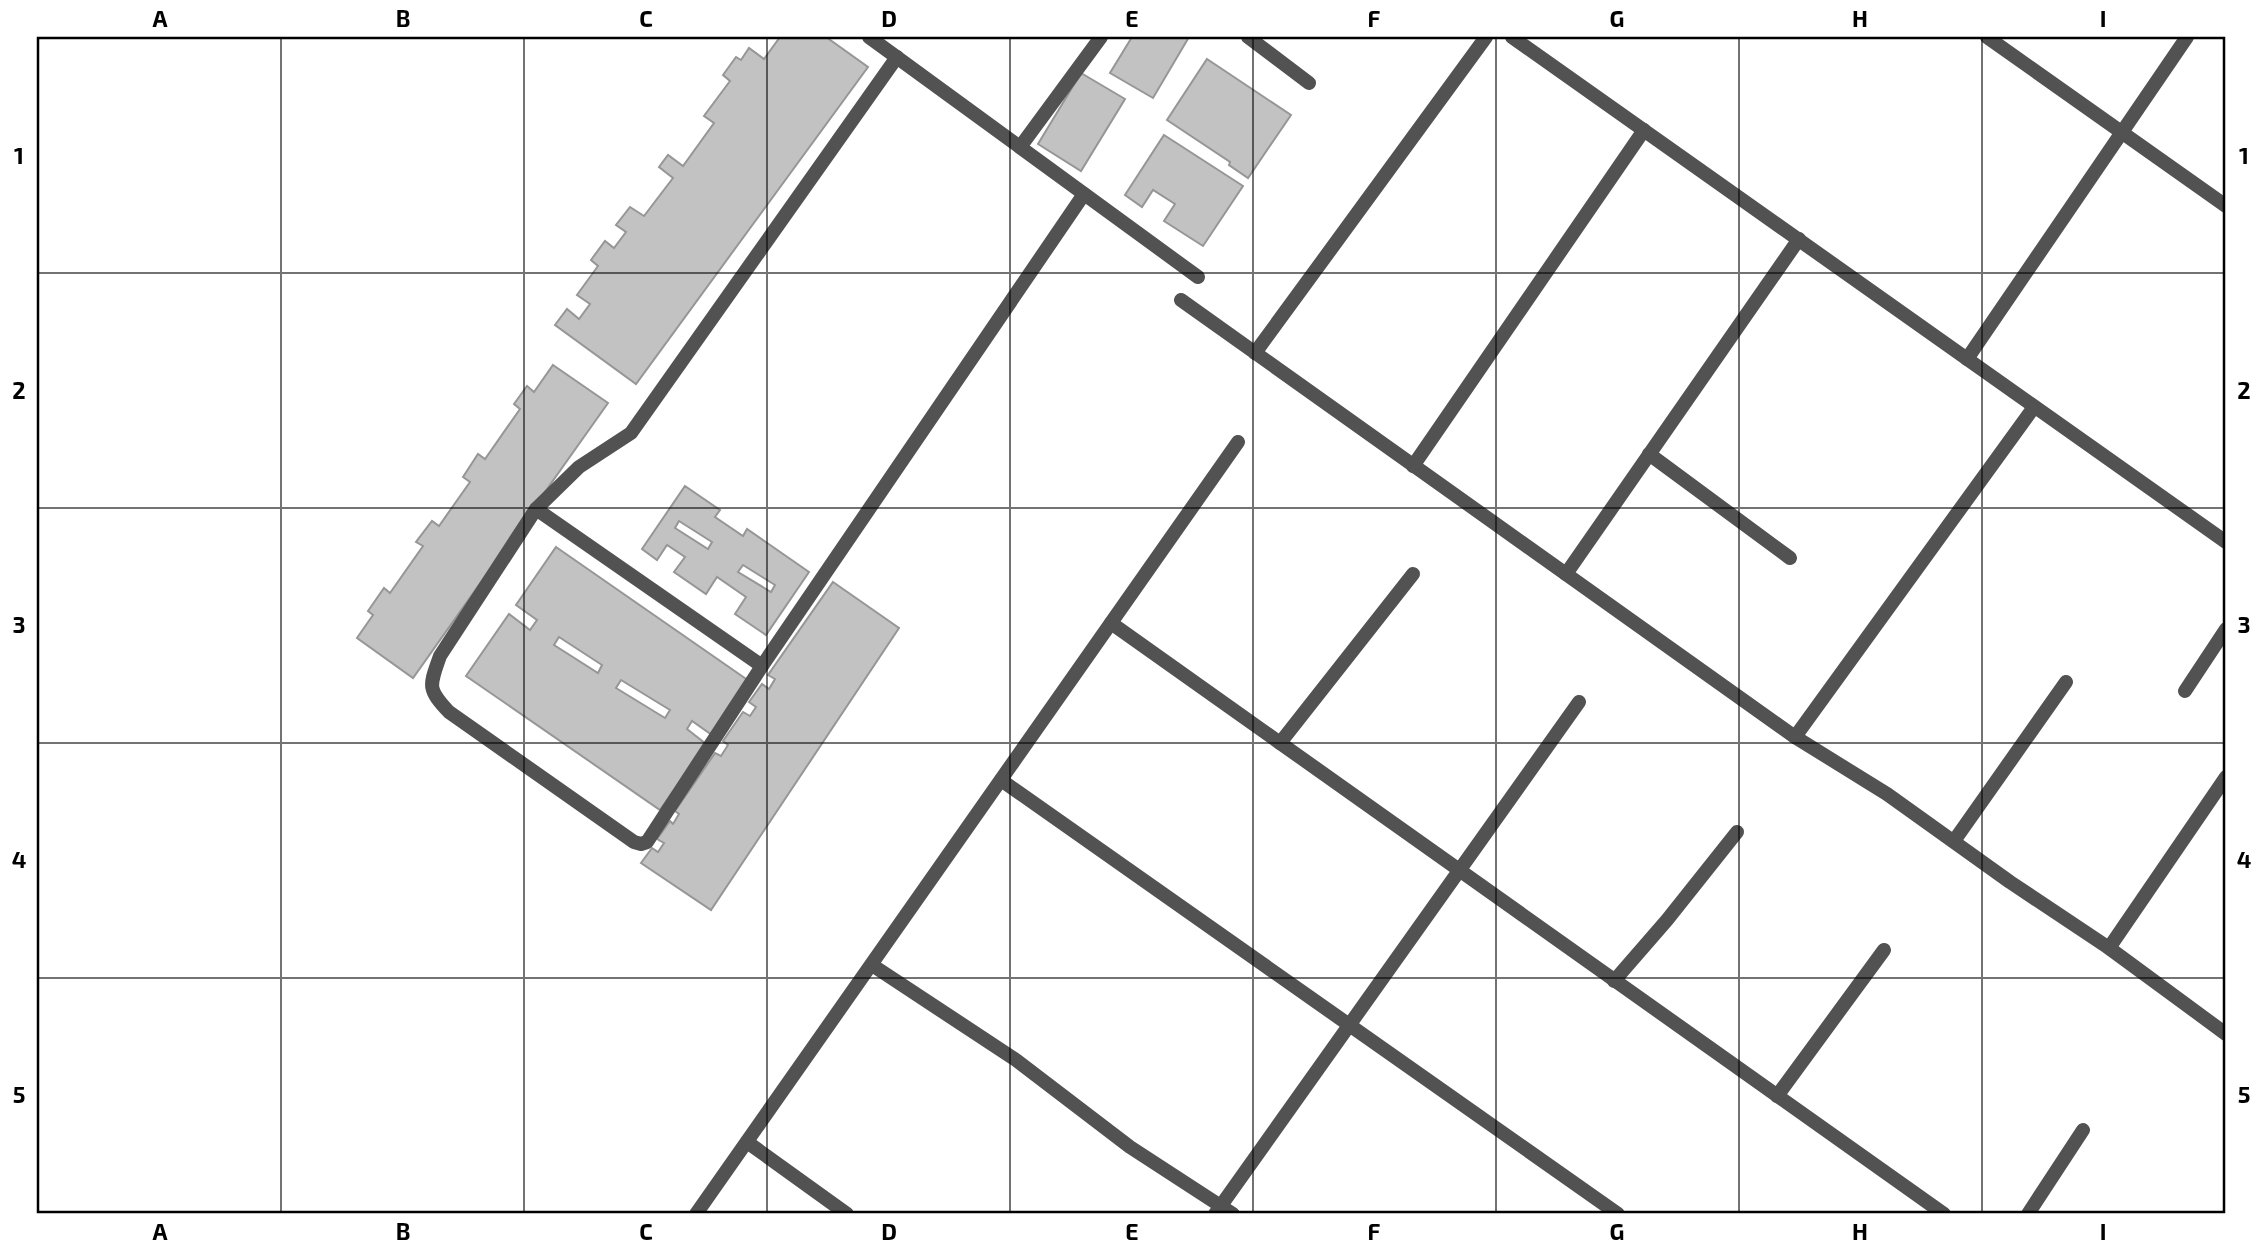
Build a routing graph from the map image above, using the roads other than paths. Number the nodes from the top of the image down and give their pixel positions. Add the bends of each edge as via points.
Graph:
1 (869, 37) edge
2 (1101, 37) edge
3 (1248, 37) edge
4 (1486, 37) edge
5 (1512, 37) edge
6 (1987, 37) edge
7 (2188, 37) edge
8 (897, 57) junction
9 (1309, 83) dead end
10 (1644, 130) junction
11 (2122, 132) junction
12 (1020, 147) junction
13 (1084, 194) junction
14 (2226, 206) edge
15 (1798, 239) junction
16 (1198, 277) dead end
17 (1181, 300) dead end
18 (1255, 353) junction
19 (1967, 359) junction
20 (2034, 407) junction
21 (1238, 442) dead end
22 (1649, 454) junction
23 (1413, 466) junction
24 (536, 509) junction
25 (2226, 542) edge
26 (1790, 558) dead end
27 (1413, 574) dead end
28 (1566, 574) junction
29 (1111, 623) junction
30 (2226, 629) edge
31 (762, 666) junction
32 (2066, 682) dead end
33 (2185, 691) dead end
34 (1578, 702) dead end
35 (1795, 737) junction
36 (1280, 743) junction
37 (2226, 777) edge
38 (1001, 780) junction
39 (1737, 832) dead end
40 (1954, 841) junction
41 (1460, 870) junction
42 (2109, 948) junction
43 (1884, 950) dead end
44 (872, 965) junction
45 (1614, 981) junction
46 (1349, 1025) junction
47 (2226, 1034) edge
48 (1777, 1096) junction
49 (2083, 1130) dead end
50 (747, 1142) junction
51 (1223, 1211) edge
52 (696, 1214) edge
53 (847, 1214) edge
54 (1619, 1214) edge
55 (1944, 1214) edge
56 (2028, 1214) edge

1 - 8 street
2 - 12 street
3 - 9 street
4 - 18 street
5 - 10 street
6 - 11 street
7 - 11 street
8 - 12 street
8 - 24 street via 631,433 579,467
10 - 15 street
10 - 23 street
11 - 14 street
11 - 19 street
12 - 13 street
13 - 16 street
13 - 31 street
15 - 19 street
15 - 22 street
17 - 18 street
18 - 23 street
19 - 20 street
20 - 25 street
20 - 35 street
21 - 29 street
22 - 26 street
22 - 28 street
23 - 28 street
24 - 31 street
24 - 31 street via 440,656 432,679 433,696 449,712 634,842 647,842
27 - 36 street
28 - 35 street
29 - 36 street
29 - 38 street
30 - 33 street
32 - 40 street
34 - 41 street
35 - 40 street
36 - 41 street
37 - 42 street
38 - 44 street
38 - 46 street
39 - 45 street
40 - 42 street
41 - 45 street
41 - 46 street
42 - 47 street
43 - 48 street
44 - 50 street
44 - 51 street via 1016,1060
45 - 48 street
46 - 51 street
46 - 54 street
48 - 55 street
49 - 56 street
50 - 52 street
50 - 53 street

